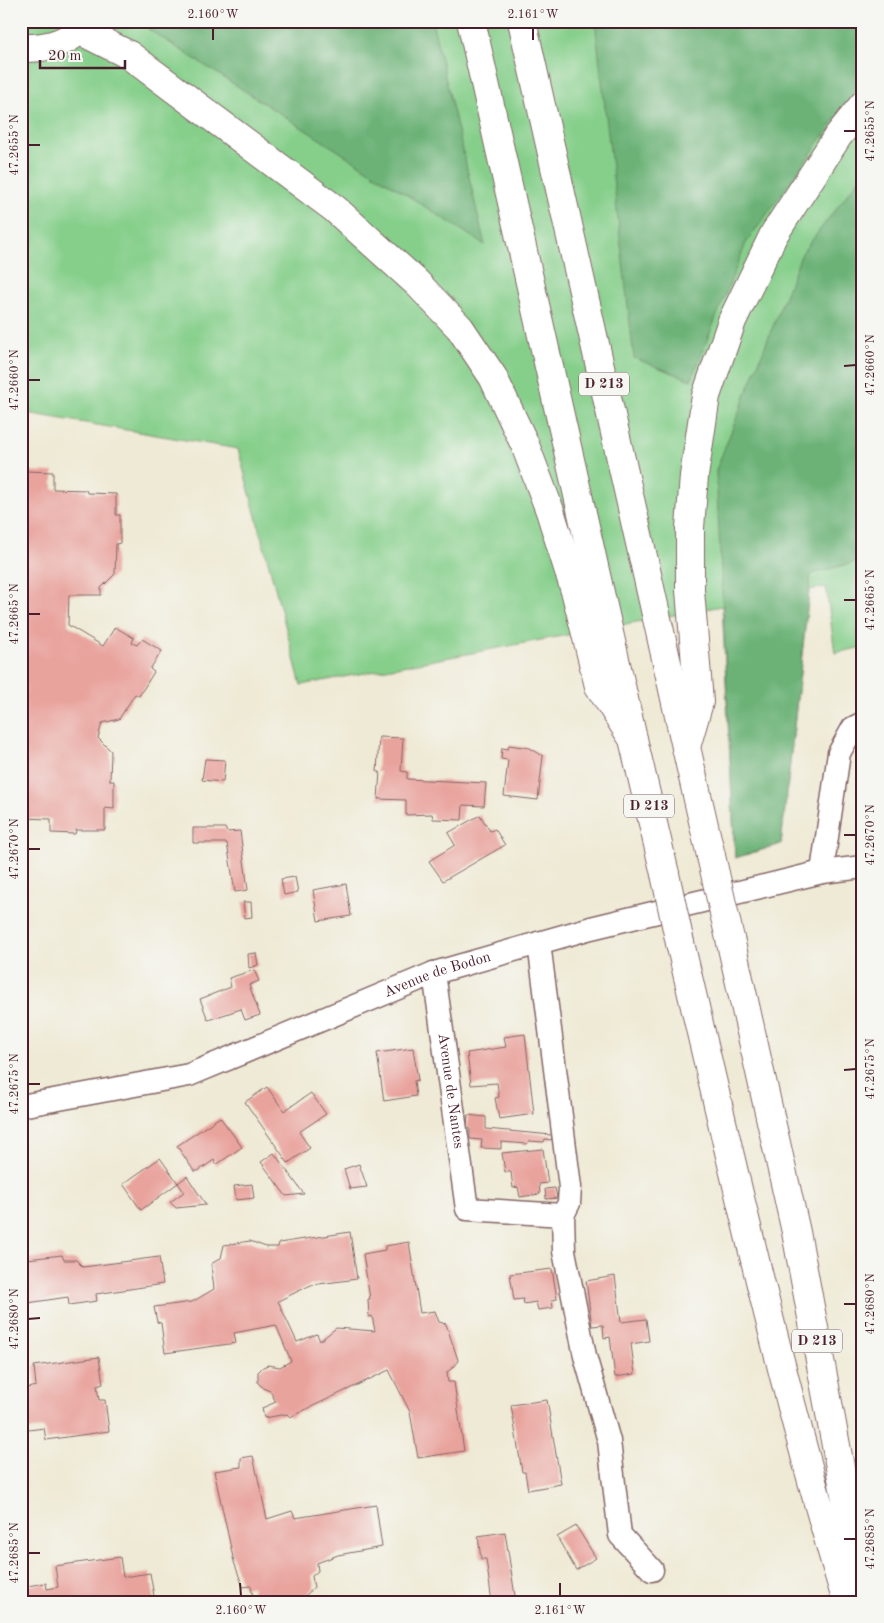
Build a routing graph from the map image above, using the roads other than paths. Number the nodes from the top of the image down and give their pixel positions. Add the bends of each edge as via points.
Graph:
1 (471, 21) edge
2 (522, 21) edge
3 (85, 26) edge
4 (21, 48) edge
5 (863, 105) edge
6 (863, 723) edge
7 (633, 739) junction
8 (686, 747) junction
9 (863, 867) edge
10 (822, 872) junction
11 (540, 942) junction
12 (434, 972) junction
13 (21, 1106) edge
14 (563, 1215) junction
15 (652, 1570) dead end
16 (863, 1590) edge
17 (847, 1602) edge

1 - 7 main road, D 213
2 - 8 main road, D 213
3 - 4 main road via 62,43 39,49
3 - 7 main road via 129,55 335,209 417,283 460,328 493,377 525,445 550,510 600,686
5 - 8 main road via 838,136 774,234 732,321 706,396 690,528 690,590 699,702
6 - 10 street via 853,728 839,753
7 - 17 main road, D 213, bridge via 762,1289
8 - 16 main road, D 213, bridge via 796,1232
9 - 10 street, Avenue de Bodon
10 - 11 street, Avenue de Bodon
11 - 12 street, Avenue de Bodon
11 - 14 street via 570,1186 569,1204
12 - 13 street, Avenue de Bodon via 189,1075
12 - 14 street, Avenue de Nantes via 467,1210
14 - 15 street via 564,1251 585,1356 609,1441 620,1535

